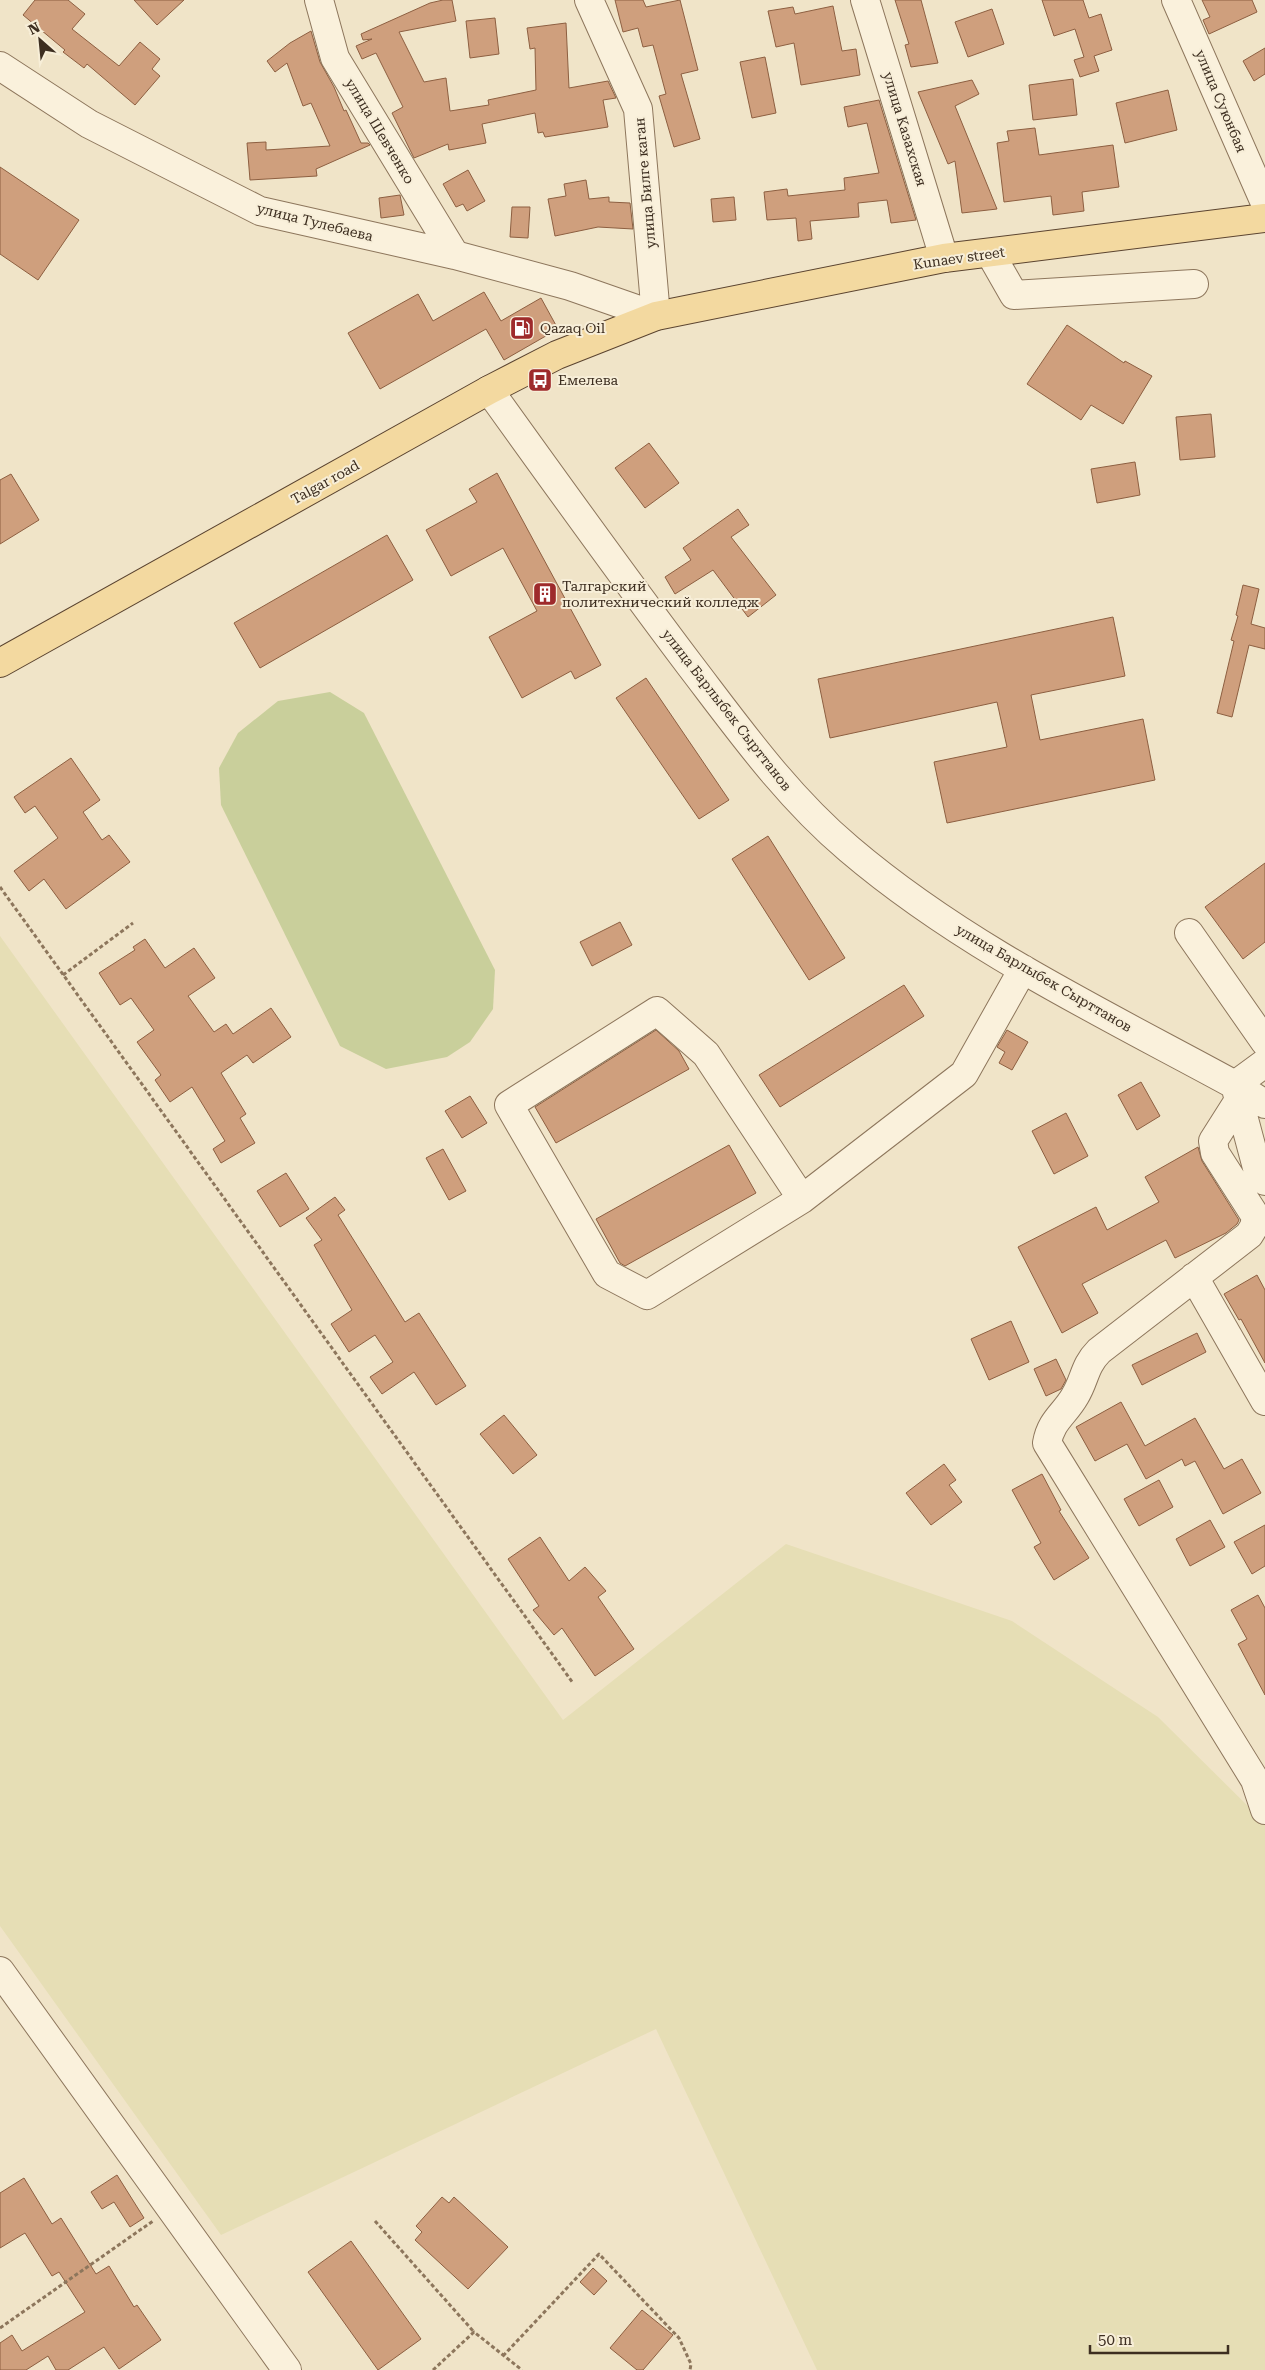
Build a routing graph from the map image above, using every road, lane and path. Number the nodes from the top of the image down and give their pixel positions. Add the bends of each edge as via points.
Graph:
1 (319, 0) edge
2 (589, 0) edge
3 (866, 0) edge
4 (1176, 0) edge
5 (0, 66) edge
6 (1265, 202) edge
7 (1265, 218) edge
8 (990, 253) junction
9 (455, 255) junction
10 (944, 258) junction
11 (1194, 284) dead end
12 (656, 316) junction
13 (489, 390) junction
14 (0, 663) edge
15 (0, 887) edge
16 (133, 923) dead end
17 (1189, 933) dead end
18 (1023, 969) junction
19 (63, 975) junction
20 (1265, 1042) edge
21 (1265, 1062) edge
22 (1246, 1096) edge
23 (1265, 1182) edge
24 (802, 1199) junction
25 (1194, 1277) junction
26 (1265, 1400) edge
27 (572, 1683) dead end
28 (1265, 1810) edge
29 (0, 1972) edge
30 (170, 2208) junction
31 (375, 2221) dead end
32 (0, 2328) edge
33 (474, 2332) junction
34 (503, 2356) junction
35 (287, 2370) edge
36 (432, 2370) edge
37 (522, 2370) edge
38 (690, 2370) edge

1 - 9 street, улица Шевченко via 336,58
2 - 12 street, улица Билге каган via 638,110
3 - 10 street, улица Казахская
4 - 6 street, улица Суюнбая
5 - 9 street, улица Тулебаева via 89,124 260,212
7 - 8 main road, Kunaev street
8 - 10 main road, Kunaev street
8 - 11 street via 1014,295
9 - 12 street, улица Тулебаева via 570,286
10 - 12 main road, Kunaev street
12 - 13 main road, Talgar road via 558,355
13 - 14 main road, Talgar road
13 - 18 street, улица Барлыбек Сырттанов via 618,570 746,739 789,789 847,848 925,908
15 - 19 path
16 - 19 path
17 - 20 street
18 - 22 street, улица Барлыбек Сырттанов
18 - 24 street via 964,1074
19 - 27 path
21 - 22 street
22 - 23 street via 1257,1168
22 - 25 street via 1213,1141 1215,1153 1256,1217 1254,1227 1249,1235
24 - 24 street via 647,1295 607,1274 508,1105 657,1010 706,1054
25 - 26 street
25 - 28 street via 1090,1360 1076,1396 1049,1430 1047,1443 1255,1780
29 - 30 street
30 - 32 path
30 - 35 street
31 - 33 path
33 - 34 path
33 - 36 path
34 - 37 path
34 - 38 path via 598,2254 679,2338 691,2364

